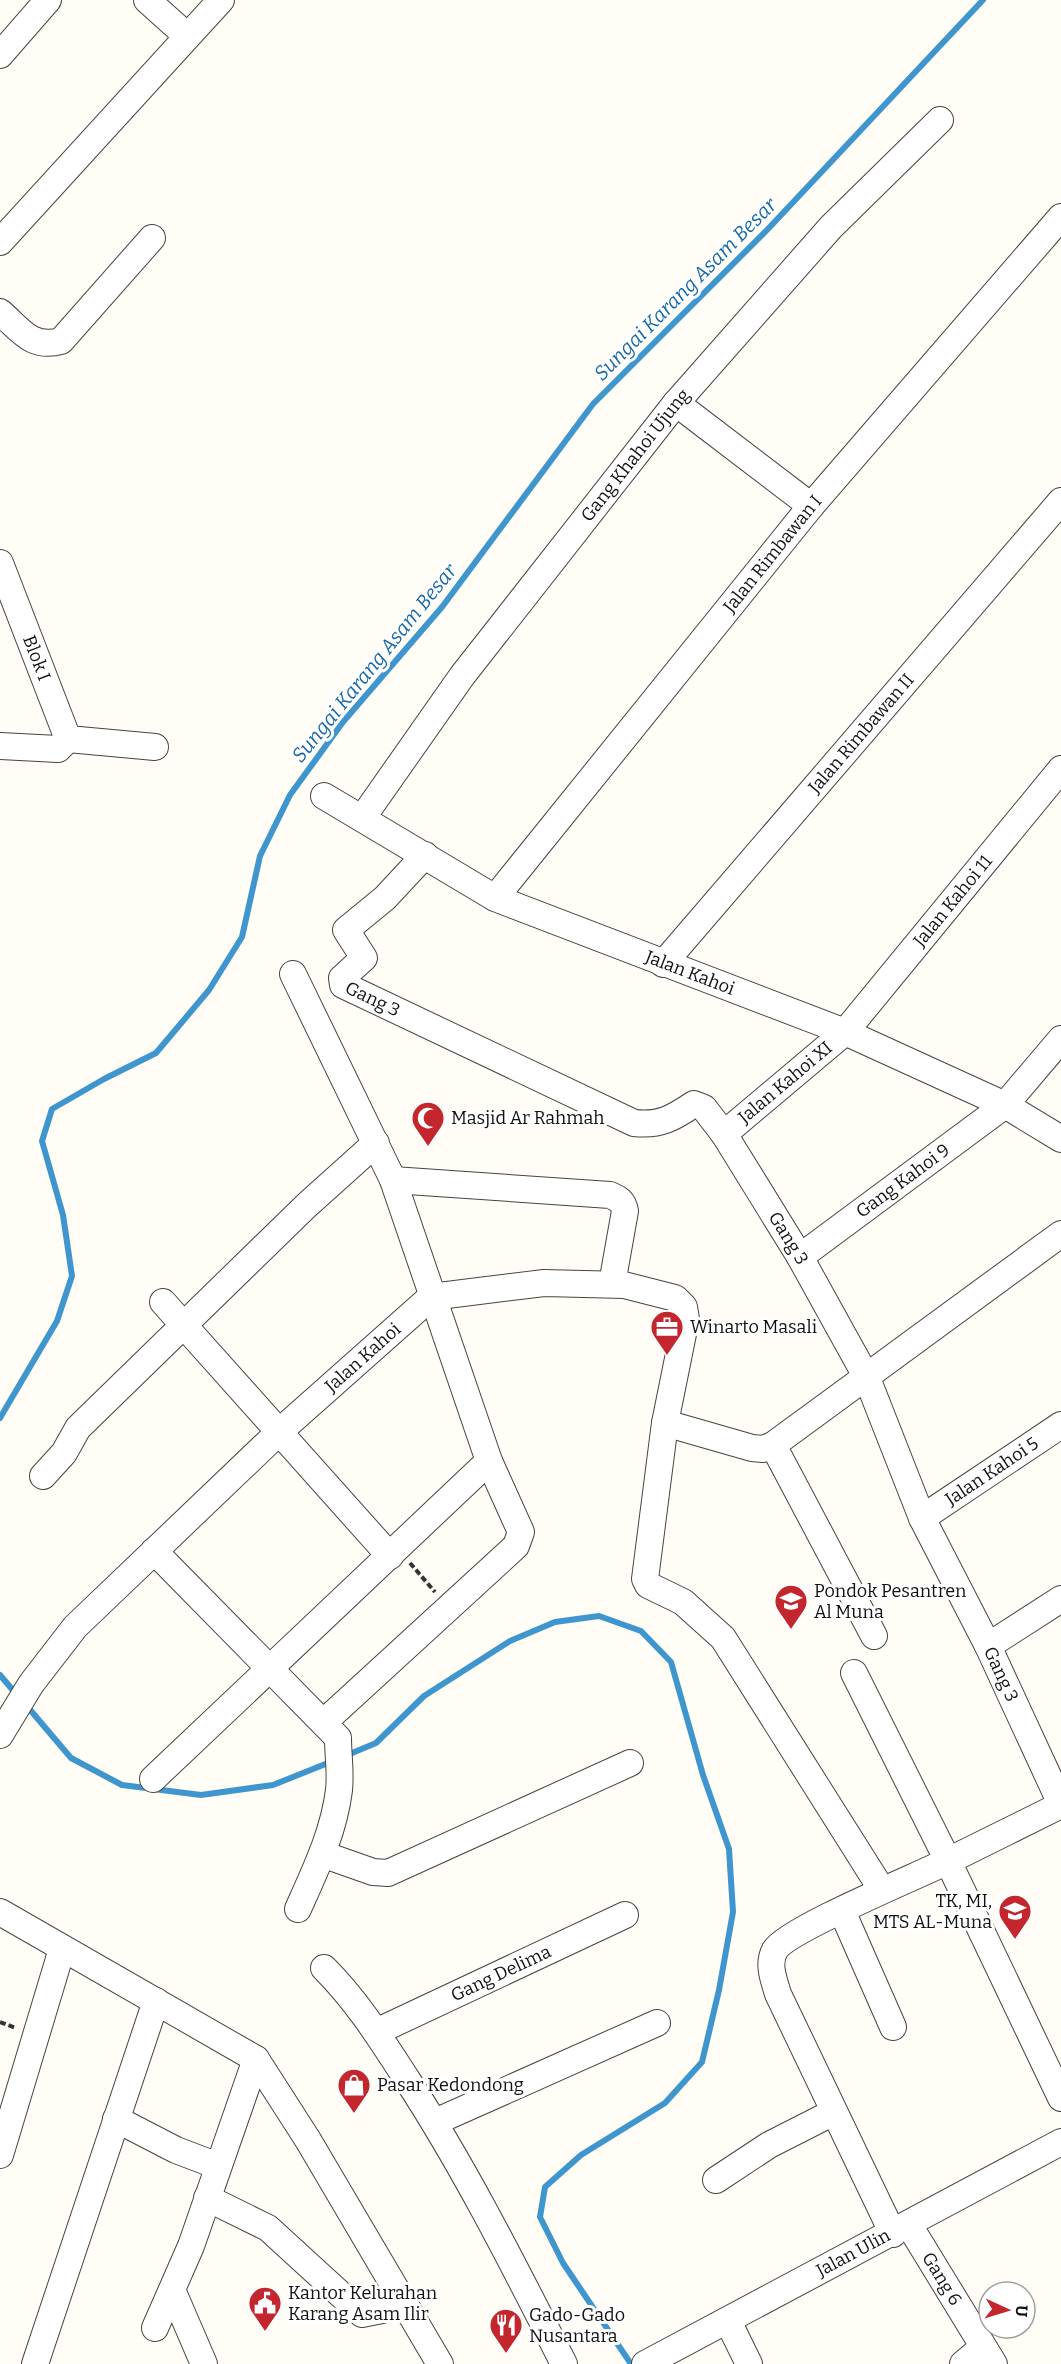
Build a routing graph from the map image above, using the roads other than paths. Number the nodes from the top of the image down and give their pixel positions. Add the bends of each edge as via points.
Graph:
1 (48, 0) edge
2 (147, 0) edge
3 (221, 0) edge
4 (187, 36) junction
5 (0, 55) edge
6 (940, 120) dead end
7 (1061, 217) edge
8 (152, 238) dead end
9 (0, 242) edge
10 (0, 312) edge
11 (676, 403) junction
12 (1061, 501) edge
13 (812, 506) junction
14 (0, 563) edge
15 (63, 744) junction
16 (0, 746) edge
17 (154, 747) dead end
18 (1061, 770) edge
19 (324, 796) dead end
20 (363, 817) junction
21 (425, 855) junction
22 (495, 898) junction
23 (663, 964) junction
24 (293, 974) dead end
25 (844, 1032) junction
26 (1061, 1039) edge
27 (1005, 1105) junction
28 (724, 1134) junction
29 (1061, 1139) edge
30 (376, 1143) junction
31 (393, 1180) junction
32 (1059, 1240) edge
33 (800, 1257) junction
34 (612, 1284) junction
35 (431, 1297) junction
36 (163, 1302) dead end
37 (183, 1325) junction
38 (867, 1378) junction
39 (665, 1423) junction
40 (1061, 1425) edge
41 (279, 1432) junction
42 (773, 1445) junction
43 (489, 1461) junction
44 (43, 1476) dead end
45 (922, 1518) junction
46 (154, 1551) junction
47 (394, 1553) junction
48 (1061, 1599) edge
49 (874, 1636) dead end
50 (988, 1646) junction
51 (268, 1668) junction
52 (854, 1673) dead end
53 (331, 1730) junction
54 (0, 1735) edge
55 (630, 1763) dead end
56 (153, 1779) dead end
57 (1061, 1804) edge
58 (322, 1854) junction
59 (948, 1861) junction
60 (882, 1890) junction
61 (298, 1909) dead end
62 (842, 1911) junction
63 (0, 1912) edge
64 (624, 1915) dead end
65 (62, 1949) junction
66 (324, 1968) dead end
67 (156, 2001) junction
68 (657, 2023) dead end
69 (893, 2027) dead end
70 (376, 2032) junction
71 (256, 2059) junction
72 (1061, 2098) edge
73 (834, 2112) junction
74 (116, 2120) junction
75 (435, 2122) junction
76 (1061, 2142) edge
77 (0, 2156) edge
78 (218, 2166) junction
79 (716, 2180) dead end
80 (207, 2198) junction
81 (901, 2230) junction
82 (173, 2292) junction
83 (402, 2298) junction
84 (728, 2321) junction
85 (155, 2328) dead end
86 (988, 2356) edge
87 (35, 2364) edge
88 (204, 2364) edge
89 (440, 2364) edge
90 (564, 2364) edge
91 (645, 2364) edge
92 (749, 2364) edge
93 (963, 2364) edge

1 - 5 street
2 - 4 street
3 - 4 street
4 - 9 street
6 - 11 street, Gang Khahoi Ujung via 831,227
7 - 13 street, Jalan Rimbawan I
8 - 10 street via 61,341 35,342
11 - 13 street
11 - 20 street, Gang Khahoi Ujung via 462,676
12 - 23 street, Jalan Rimbawan II
13 - 22 street, Jalan Rimbawan I
14 - 15 street, Blok I
15 - 16 street
15 - 17 street
18 - 25 street, Jalan Kahoi 11
19 - 20 street, Jalan Kahoi
20 - 21 street, Jalan Kahoi
21 - 22 street, Jalan Kahoi
21 - 28 street, Gang 3 via 385,898 347,928 364,958 342,978 348,988 634,1122 652,1125 669,1121 694,1104 704,1108
22 - 23 street, Jalan Kahoi
23 - 25 street, Jalan Kahoi
24 - 30 street
25 - 27 street, Jalan Kahoi
25 - 28 street, Jalan Kahoi XI
26 - 27 street, Gang Kahoi 9
27 - 29 street, Jalan Kahoi
27 - 33 street, Gang Kahoi 9
28 - 33 street, Gang 3
30 - 31 street
30 - 37 street
31 - 34 street via 617,1198 625,1210
31 - 35 street
32 - 38 street
33 - 38 street, Gang 3
34 - 35 street via 544,1283
34 - 39 street via 675,1298 684,1307 686,1319
35 - 41 street, Jalan Kahoi
35 - 43 street
36 - 37 street
37 - 41 street
37 - 44 street via 78,1428 64,1453
38 - 42 street
38 - 45 street, Gang 3
39 - 42 street via 752,1448
39 - 60 street via 645,1579 648,1585 683,1602 723,1638
40 - 45 street, Jalan Kahoi 5
41 - 46 street, Jalan Kahoi
41 - 47 street
42 - 49 street
43 - 47 street
43 - 53 street via 521,1532 520,1539 448,1607
45 - 50 street, Gang 3
46 - 51 street
46 - 54 street, Jalan Kahoi via 75,1627 31,1684
47 - 51 street
48 - 50 street
50 - 57 street, Gang 3
51 - 53 street
51 - 56 street
52 - 59 street
53 - 58 street via 339,1789
55 - 58 street via 388,1874
57 - 59 street, Gang 6
58 - 61 street
59 - 60 street, Gang 6
59 - 72 street
60 - 62 street, Gang 6
62 - 69 street
62 - 73 street, Gang 6 via 776,1948 770,1961 778,1994
63 - 65 street
64 - 70 street, Gang Delima
65 - 67 street
65 - 77 street
66 - 70 street via 362,2009
67 - 71 street
67 - 74 street
68 - 75 street
70 - 75 street
71 - 78 street
71 - 83 street
73 - 79 street via 769,2145
73 - 81 street, Gang 6
74 - 78 street
74 - 87 street
75 - 90 street
76 - 81 street, Jalan Ulin
78 - 80 street
80 - 82 street
80 - 83 street via 268,2228 362,2314 382,2310
81 - 84 street, Jalan Ulin
81 - 86 street, Gang 6
82 - 85 street
82 - 88 street
83 - 89 street
84 - 91 street, Jalan Ulin
84 - 92 street
86 - 93 street

